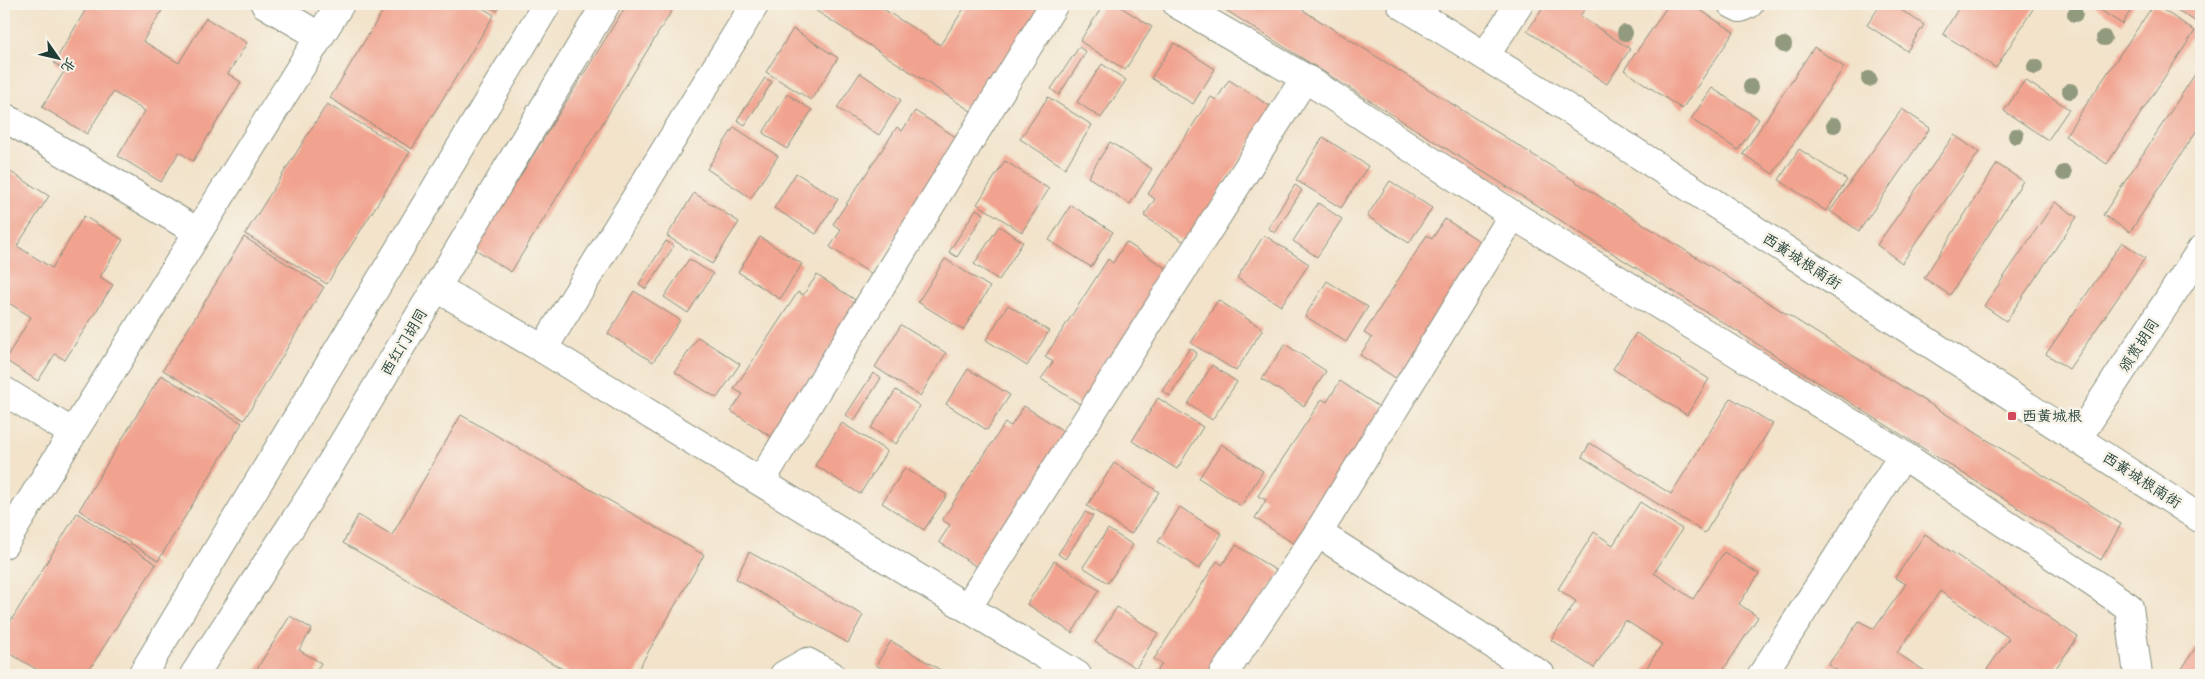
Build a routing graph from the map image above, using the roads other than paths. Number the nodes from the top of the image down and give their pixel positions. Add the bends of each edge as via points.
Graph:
1 (265, 4) edge
2 (340, 4) edge
3 (547, 4) edge
4 (606, 4) edge
5 (755, 4) edge
6 (1054, 4) edge
7 (1177, 4) edge
8 (1401, 4) edge
9 (1519, 4) edge
10 (1732, 4) edge
11 (1749, 4) edge
12 (319, 36) junction
13 (1485, 56) junction
14 (1304, 78) junction
15 (4, 117) edge
16 (1513, 215) junction
17 (198, 232) junction
18 (2201, 250) edge
19 (437, 288) junction
20 (543, 349) junction
21 (4, 391) edge
22 (73, 433) junction
23 (2077, 439) junction
24 (1903, 455) junction
25 (761, 481) junction
26 (2201, 519) edge
27 (1318, 533) junction
28 (4, 544) edge
29 (967, 608) junction
30 (794, 671) edge
31 (142, 675) edge
32 (194, 675) edge
33 (831, 675) edge
34 (1077, 675) edge
35 (1223, 675) edge
36 (1541, 675) edge
37 (1762, 675) edge
38 (2138, 675) edge

1 - 12 street
2 - 12 street
3 - 31 street
4 - 19 street, 西红门胡同
5 - 20 street
6 - 25 street
7 - 14 street
8 - 13 street, 西黄城根南街
9 - 13 street
10 - 11 street via 1740,8
12 - 17 street
13 - 23 street, 西黄城根南街
14 - 16 street
14 - 29 street
15 - 17 street
16 - 24 street
16 - 27 street
17 - 22 street
18 - 23 street, 颁赏胡同
19 - 20 street
19 - 32 street, 西红门胡同 via 318,485
20 - 25 street
21 - 22 street
22 - 28 street
23 - 26 street, 西黄城根南街
24 - 37 street
24 - 38 street via 2128,607
25 - 29 street
27 - 35 street
27 - 36 street
29 - 34 street
30 - 33 street

